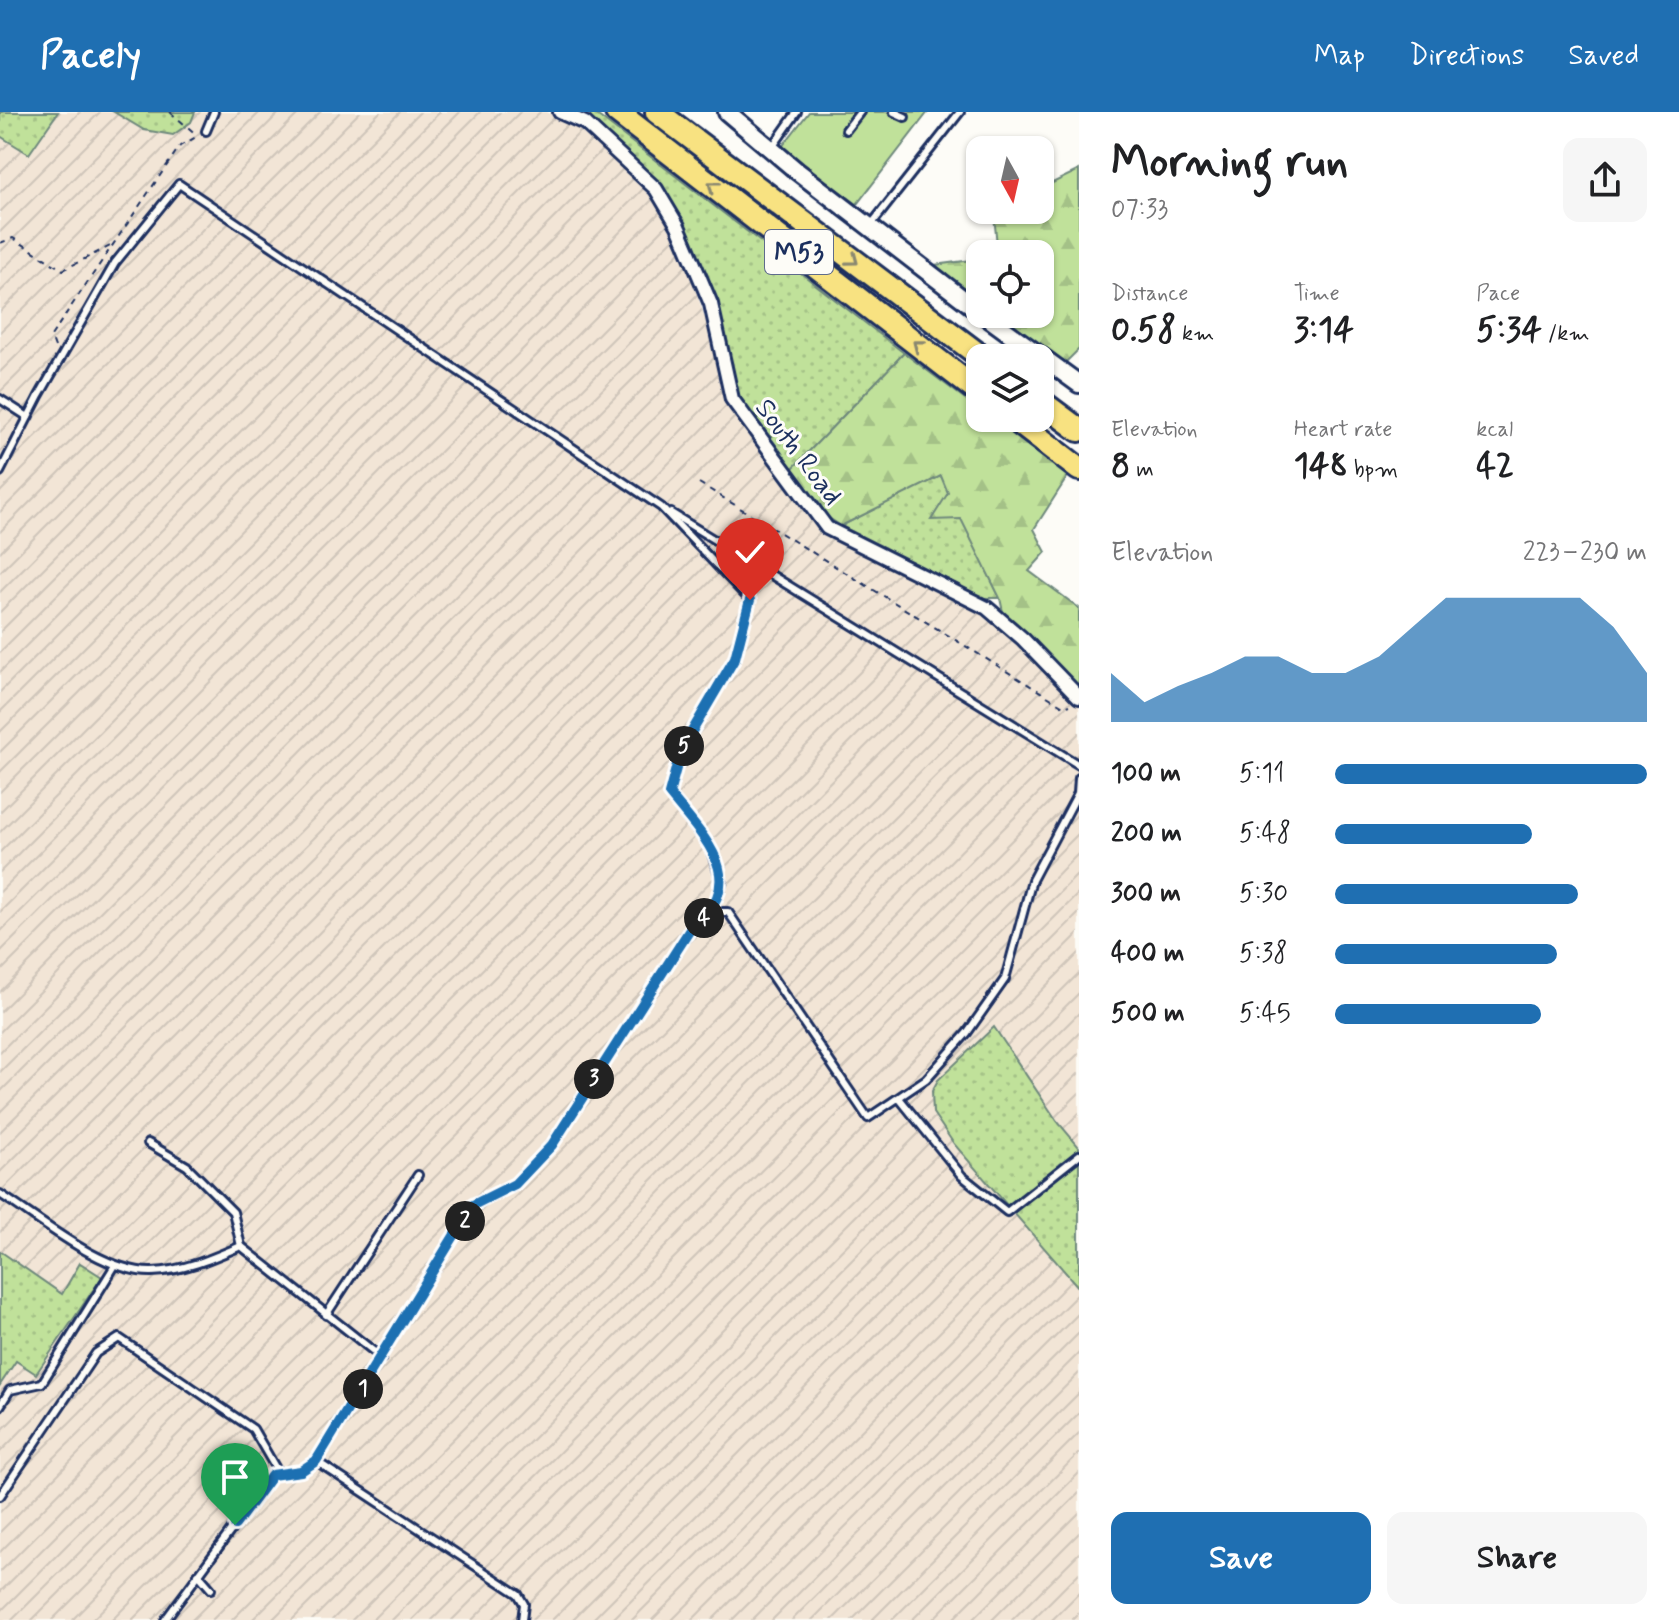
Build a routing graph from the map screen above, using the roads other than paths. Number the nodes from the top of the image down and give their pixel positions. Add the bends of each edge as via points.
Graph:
1 (214, 112) edge
2 (560, 112) edge
3 (617, 112) edge
4 (657, 112) edge
5 (727, 112) edge
6 (797, 112) edge
7 (860, 112) edge
8 (894, 112) edge
9 (960, 112) edge
10 (905, 117) dead end
11 (846, 130) dead end
12 (206, 131) road end
13 (771, 149) junction
14 (869, 228) junction
15 (966, 302) edge
16 (1002, 328) edge
17 (966, 345) edge
18 (966, 382) edge
19 (1079, 384) edge
20 (0, 399) edge
21 (1054, 411) edge
22 (28, 417) junction
23 (1079, 430) edge
24 (1031, 432) edge
25 (1079, 469) edge
26 (0, 472) edge
27 (661, 507) junction
28 (1079, 699) edge
29 (1079, 765) edge
30 (1079, 778) edge
31 (712, 912) junction
32 (899, 1098) junction
33 (148, 1143) dead end
34 (1079, 1155) edge
35 (418, 1175) dead end
36 (0, 1194) edge
37 (241, 1246) junction
38 (114, 1267) junction
39 (326, 1315) junction
40 (382, 1358) junction
41 (0, 1406) edge
42 (316, 1461) junction
43 (279, 1474) junction
44 (0, 1496) edge
45 (198, 1574) junction
46 (211, 1589) dead end
47 (165, 1620) edge
48 (522, 1620) edge

1 - 12 lane
2 - 28 street, South Road via 585,123 656,189 711,304 732,399 827,528 987,608
18 -> 3 highway, M53
4 -> 17 highway, M53
5 - 13 main road
6 - 13 lane
7 - 11 lane
8 - 10 lane
9 - 14 lane
13 - 14 main road
14 - 15 main road
16 - 19 main road
20 - 22 lane
21 - 23 highway
22 - 26 lane
22 - 27 lane via 115,263 179,184
24 - 25 highway
27 - 29 lane
27 - 31 lane via 750,600 735,658 681,750 669,794 709,845 722,882
30 - 32 lane via 1078,793 1032,880 1005,979 967,1033 926,1079
31 - 32 lane via 728,912 868,1118
31 - 40 lane via 691,928 552,1145 515,1184 473,1205
32 - 34 lane via 962,1176 1007,1212
33 - 37 lane via 187,1166 233,1212
35 - 39 lane
36 - 38 lane
37 - 38 lane via 195,1266 151,1272
37 - 39 lane
38 - 41 lane via 42,1383 10,1390
39 - 40 lane
40 - 42 lane
42 - 43 lane via 301,1471
42 - 48 lane via 518,1594 524,1604
43 - 44 lane via 253,1429 119,1338 96,1353
43 - 45 lane via 272,1475
45 - 46 lane
45 - 47 lane

